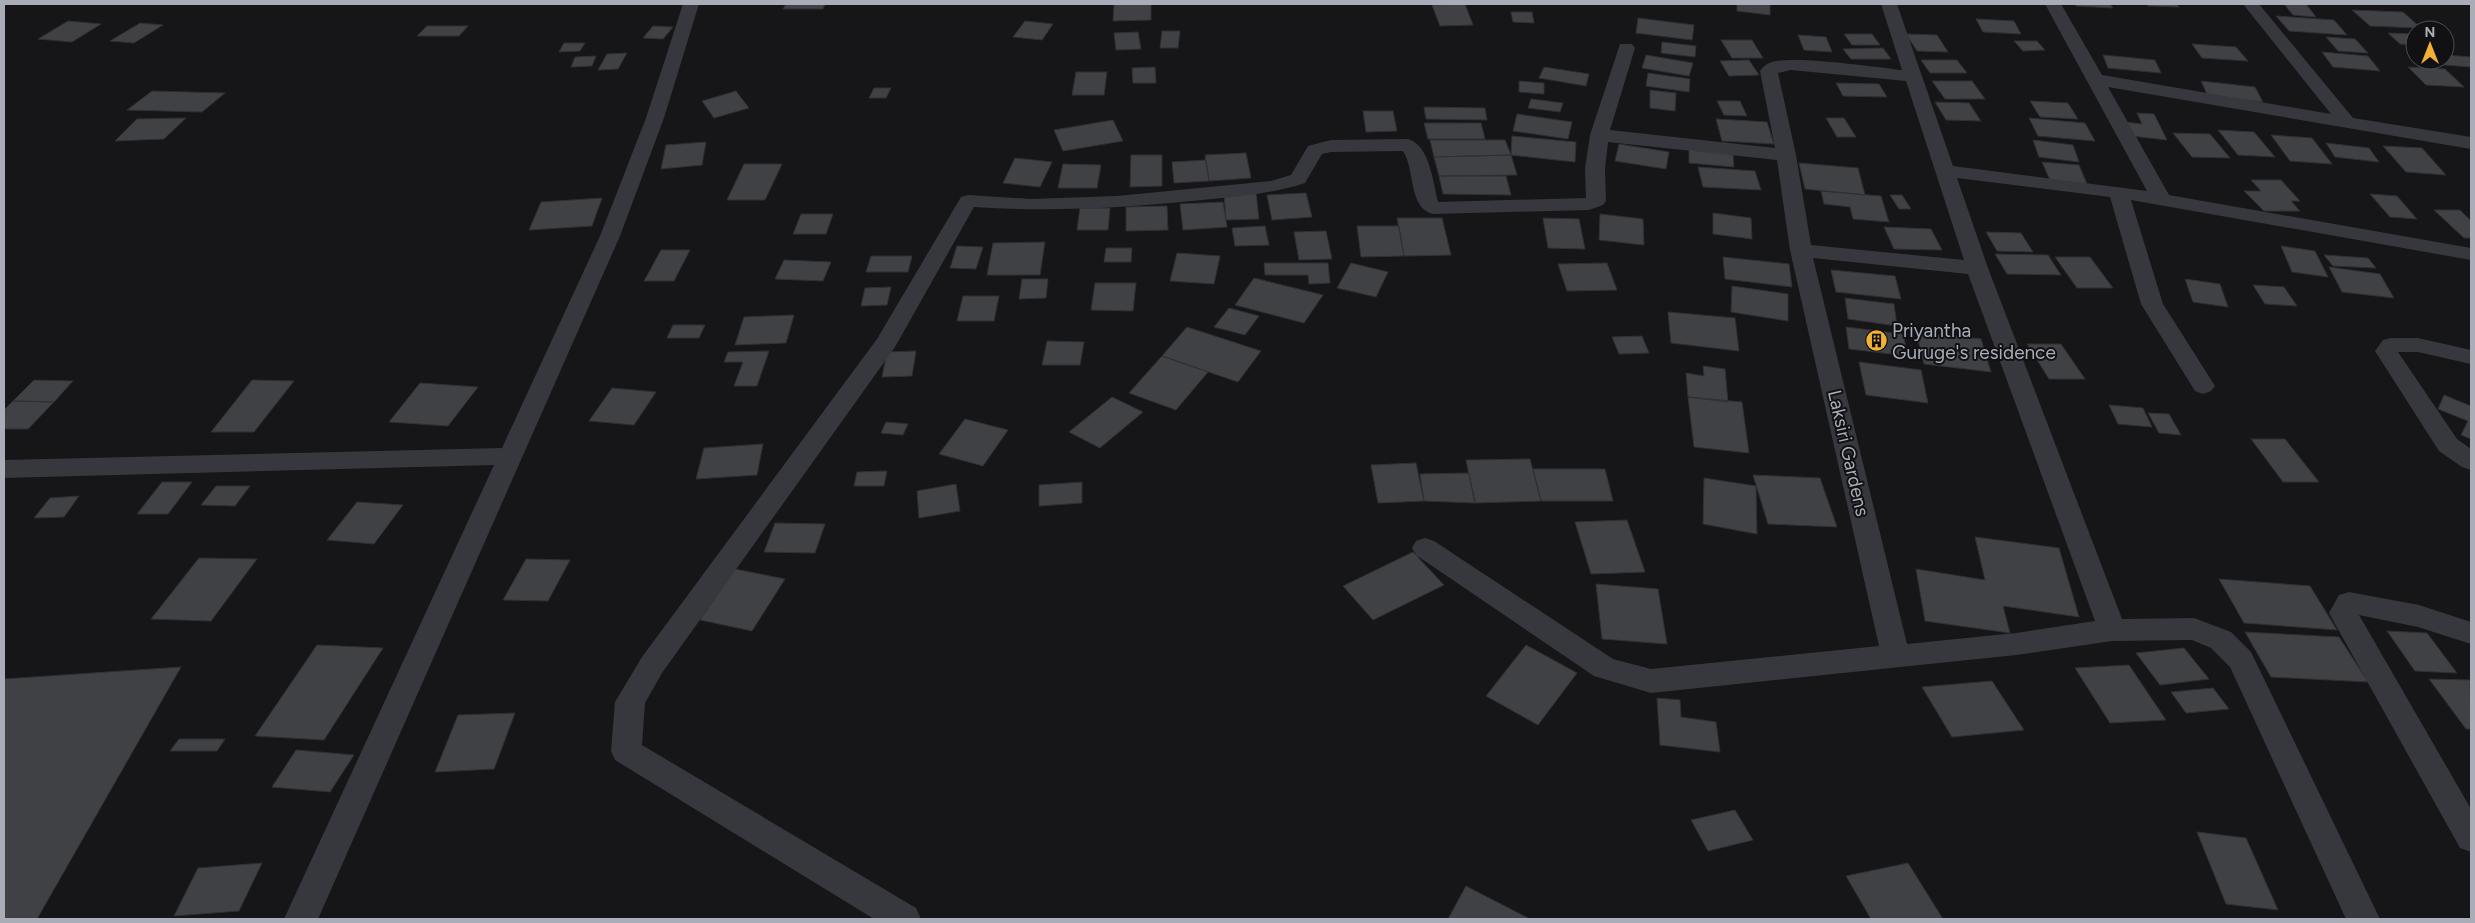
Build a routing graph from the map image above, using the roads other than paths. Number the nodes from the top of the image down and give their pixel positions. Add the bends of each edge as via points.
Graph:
1 (691, 4) edge
2 (1889, 4) edge
3 (2053, 4) edge
4 (2251, 4) edge
5 (1626, 48) dead end
6 (1913, 76) junction
7 (2097, 80) junction
8 (2348, 123) junction
9 (1598, 134) junction
10 (2471, 143) edge
11 (1786, 154) junction
12 (1944, 171) junction
13 (2119, 192) junction
14 (2162, 200) junction
15 (1801, 250) junction
16 (2471, 254) edge
17 (1977, 268) junction
18 (2471, 358) edge
19 (2203, 386) dead end
20 (511, 456) junction
21 (2471, 460) edge
22 (4, 469) edge
23 (1425, 548) dead end
24 (2112, 630) junction
25 (2471, 632) edge
26 (1896, 657) junction
27 (2471, 838) edge
28 (301, 919) edge
29 (904, 919) edge
30 (2363, 919) edge

1 - 20 street via 655,118 610,236
2 - 6 street
3 - 7 street
4 - 8 street
5 - 9 street
6 - 11 street, Laksiri Gardens via 1791,65 1775,67 1769,71
6 - 12 street
7 - 8 street
7 - 14 street
8 - 10 street
9 - 11 street
9 - 29 street via 1596,201 1589,204 1433,208 1414,151 1408,145 1331,146 1315,150 1298,179 1273,187 1117,202 1031,205 968,201 887,342 652,665 630,702 626,751
11 - 15 street, Laksiri Gardens
12 - 13 street
12 - 17 street
13 - 14 street
13 - 19 street via 2152,304
14 - 16 street
15 - 17 street
15 - 26 street, Laksiri Gardens
17 - 24 street
18 - 21 street via 2418,346 2391,346 2386,351 2448,445
20 - 22 street
20 - 28 street
23 - 26 street via 1604,668 1651,680
24 - 26 street
24 - 30 street via 2194,628 2221,640 2241,660
25 - 27 street via 2419,616 2349,603 2343,613

